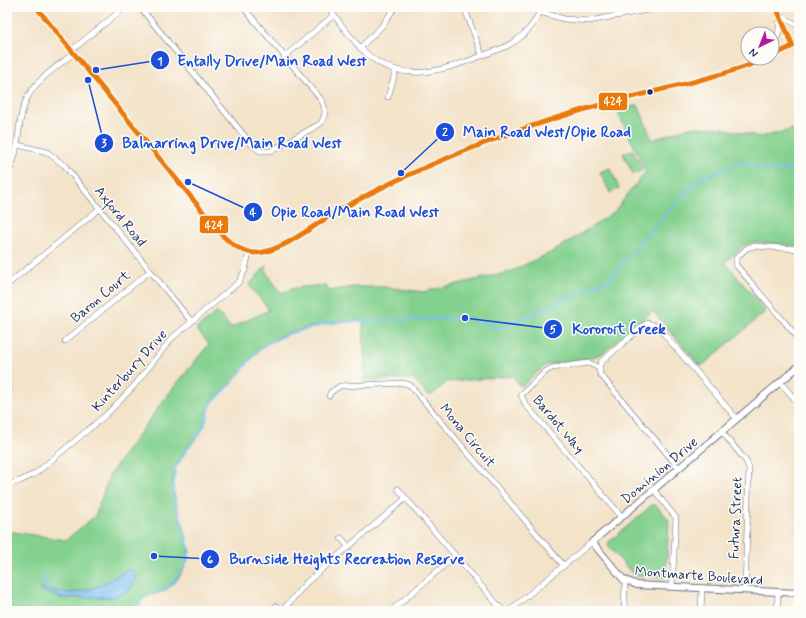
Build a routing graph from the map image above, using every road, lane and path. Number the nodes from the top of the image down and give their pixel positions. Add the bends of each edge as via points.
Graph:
1 (36, 7) edge
2 (125, 7) edge
3 (140, 7) edge
4 (243, 7) edge
5 (328, 7) edge
6 (395, 7) edge
7 (663, 7) edge
8 (776, 7) edge
9 (541, 10) edge
10 (466, 12) dead end
11 (334, 15) junction
12 (780, 15) junction
13 (779, 26) edge
14 (799, 26) edge
15 (799, 44) edge
16 (793, 46) junction
17 (360, 48) junction
18 (73, 52) junction
19 (780, 52) edge
20 (482, 56) junction
21 (284, 57) junction
22 (745, 66) edge
23 (396, 70) junction
24 (388, 98) dead end
25 (18, 145) junction
26 (7, 175) edge
27 (99, 209) junction
28 (799, 249) edge
29 (249, 252) junction
30 (150, 271) junction
31 (7, 285) edge
32 (191, 321) junction
33 (799, 339) edge
34 (65, 341) dead end
35 (799, 366) edge
36 (599, 368) junction
37 (780, 382) junction
38 (329, 396) dead end
39 (799, 404) edge
40 (737, 419) junction
41 (722, 432) junction
42 (679, 468) junction
43 (7, 485) edge
44 (398, 489) dead end
45 (654, 490) junction
46 (406, 498) junction
47 (622, 517) junction
48 (341, 538) dead end
49 (592, 542) junction
50 (349, 547) junction
51 (456, 556) junction
52 (564, 566) junction
53 (623, 579) junction
54 (672, 587) junction
55 (702, 588) junction
56 (744, 590) junction
57 (778, 592) junction
58 (799, 593) edge
59 (276, 606) dead end
60 (281, 611) edge
61 (391, 611) edge
62 (503, 611) edge
63 (509, 611) edge
64 (624, 611) edge
65 (701, 611) edge
66 (777, 611) edge

1 - 18 street
2 - 18 street
3 - 21 street via 251,144 263,152 276,149 317,125 325,114 320,98
4 - 21 street
5 - 11 street
6 - 17 street via 382,26
7 - 9 street via 589,21 564,19
8 - 12 street
9 - 20 street via 530,28 515,42
10 - 20 street
11 - 17 street
11 - 21 street
12 - 13 street
12 - 14 street
12 - 16 street
15 - 16 street
16 - 19 street
17 - 23 street via 376,61
18 - 25 street via 30,92 24,107
18 - 29 street via 222,236 233,246
20 - 23 street via 430,72 412,73
22 - 29 street via 706,80 593,107 488,141 379,189 274,248 262,252
23 - 24 street
25 - 26 street via 15,159
25 - 27 street, Axford Road via 38,149 59,161
27 - 30 street, Axford Road
27 - 31 street
28 - 33 street via 754,246 736,258 736,265
29 - 32 street, Kinterbury Drive via 239,282
30 - 32 street, Axford Road
30 - 34 street, Baron Court
32 - 43 street, Kinterbury Drive via 172,338 134,386 106,415 36,473
35 - 37 street, Dominion Drive
36 - 40 street via 601,362 644,325 652,323
36 - 42 street via 600,374
36 - 47 street, Bardot Way via 589,363 552,368 521,395 526,405
37 - 39 street
37 - 40 street, Dominion Drive
38 - 52 street, Mona Circuit via 340,386 404,383 410,385
40 - 41 street, Dominion Drive
41 - 42 street, Dominion Drive
41 - 56 street, Futura Street via 749,468
42 - 45 street, Dominion Drive
44 - 46 street
45 - 47 street, Dominion Drive
45 - 54 street via 676,518
46 - 50 street
46 - 51 street
47 - 49 street, Dominion Drive
48 - 50 street
49 - 52 street, Dominion Drive
49 - 53 street, Montmarte Boulevard
50 - 60 street via 307,582
51 - 61 street
51 - 62 street
52 - 63 street, Dominion Drive
53 - 54 street, Montmarte Boulevard via 638,585
53 - 64 street
54 - 55 street, Montmarte Boulevard
55 - 56 street, Montmarte Boulevard
55 - 65 street
56 - 57 street, Montmarte Boulevard
57 - 58 street, Montmarte Boulevard
57 - 66 street
59 - 60 street

